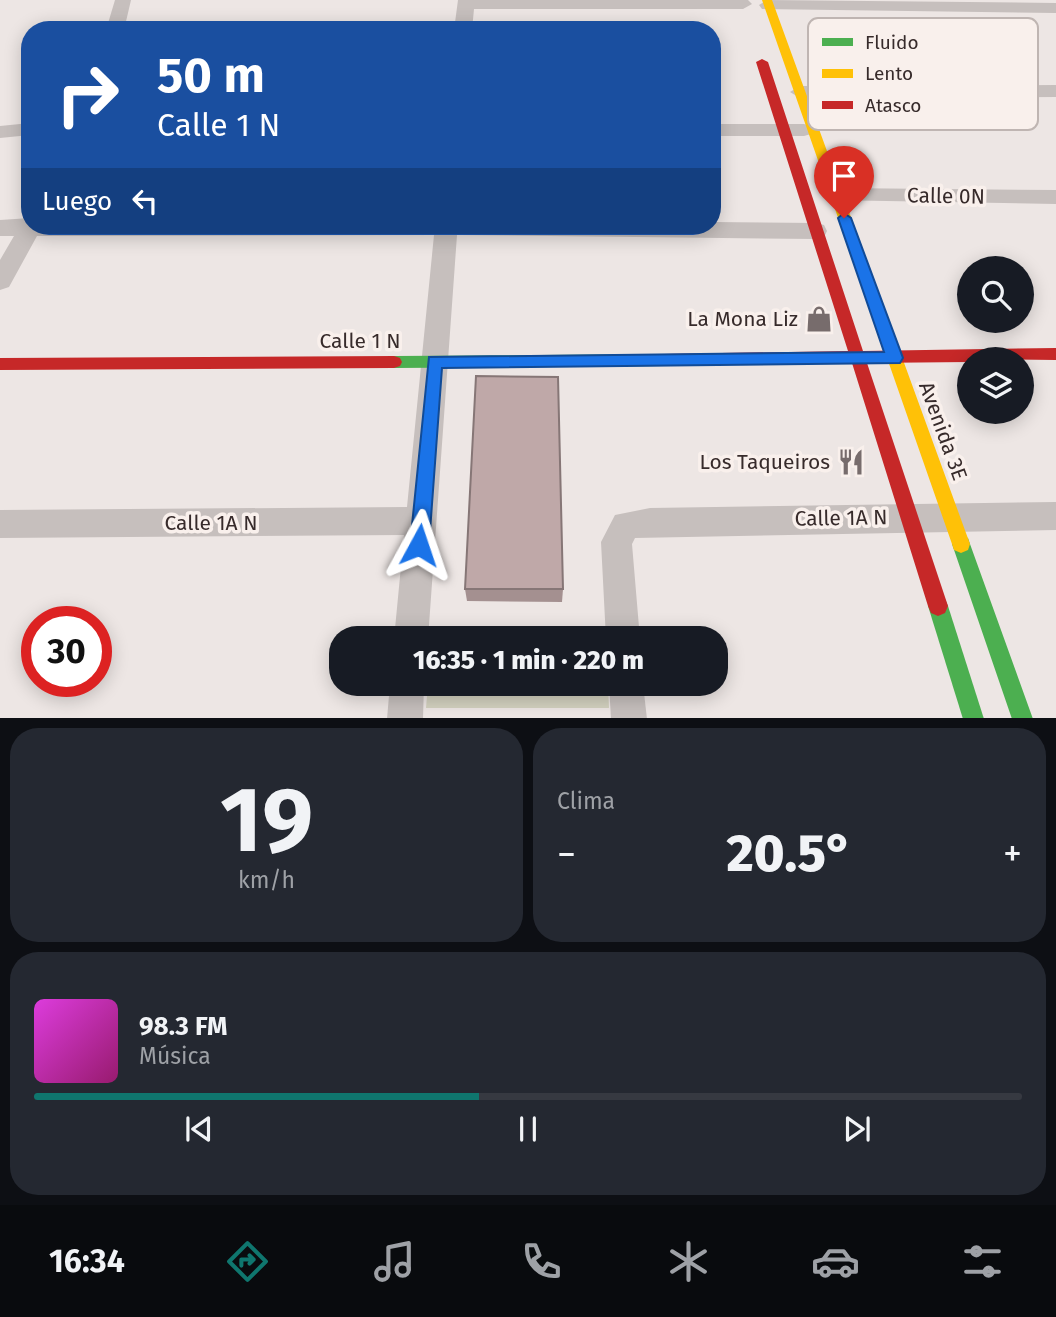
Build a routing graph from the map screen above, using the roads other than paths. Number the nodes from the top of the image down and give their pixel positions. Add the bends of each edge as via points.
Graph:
1 (111, 0) edge
2 (123, 0) edge
3 (466, 2) edge
4 (767, 2) edge
5 (744, 7) edge
6 (1052, 8) edge
7 (105, 21) edge
8 (117, 21) edge
9 (464, 21) edge
10 (755, 41) dead end
11 (1038, 91) edge
12 (1056, 91) edge
13 (800, 92) junction
14 (808, 92) edge
15 (808, 115) edge
16 (21, 130) edge
17 (721, 130) edge
18 (784, 130) junction
19 (813, 130) joint
20 (0, 132) edge
21 (836, 195) junction
22 (1056, 197) edge
23 (21, 227) edge
24 (0, 228) edge
25 (721, 229) edge
26 (816, 230) junction
27 (26, 235) edge
28 (445, 235) edge
29 (0, 281) edge
30 (1056, 354) edge
31 (895, 358) junction
32 (858, 359) junction
33 (435, 361) junction
34 (0, 364) edge
35 (1056, 516) edge
36 (909, 517) junction
37 (951, 517) junction
38 (421, 521) junction
39 (0, 524) edge
40 (626, 525) joint
41 (412, 626) edge
42 (622, 626) edge
43 (406, 696) edge
44 (627, 696) edge
45 (405, 718) edge
46 (629, 718) edge
47 (974, 718) edge
48 (1023, 718) edge

1 - 7 street
2 - 8 street
3 - 5 street
3 - 9 street
4 - 6 street
4 - 13 street, Avenida 3E
10 - 18 street
11 - 12 street
13 - 14 street
13 - 15 street, Avenida 3E
16 - 20 street
17 - 18 street
18 - 19 street
18 - 26 street
19 - 21 street, Avenida 3E
21 - 22 street, Calle 0N
21 - 31 street, Avenida 3E
23 - 24 street
25 - 26 street
26 - 32 street
27 - 29 street
28 - 33 street
30 - 31 street, Calle 1 N
31 - 32 street, Calle 1 N
31 - 37 street, Avenida 3E
32 - 33 street, Calle 1 N
32 - 36 street
33 - 34 street, Calle 1 N
33 - 38 street
35 - 37 street, Calle 1A N
36 - 37 street, Calle 1A N
36 - 40 street, Calle 1A N
36 - 47 street
37 - 48 street, Avenida 3E
38 - 39 street, Calle 1A N
38 - 41 street
40 - 42 street via 616,542
43 - 45 street
44 - 46 street

